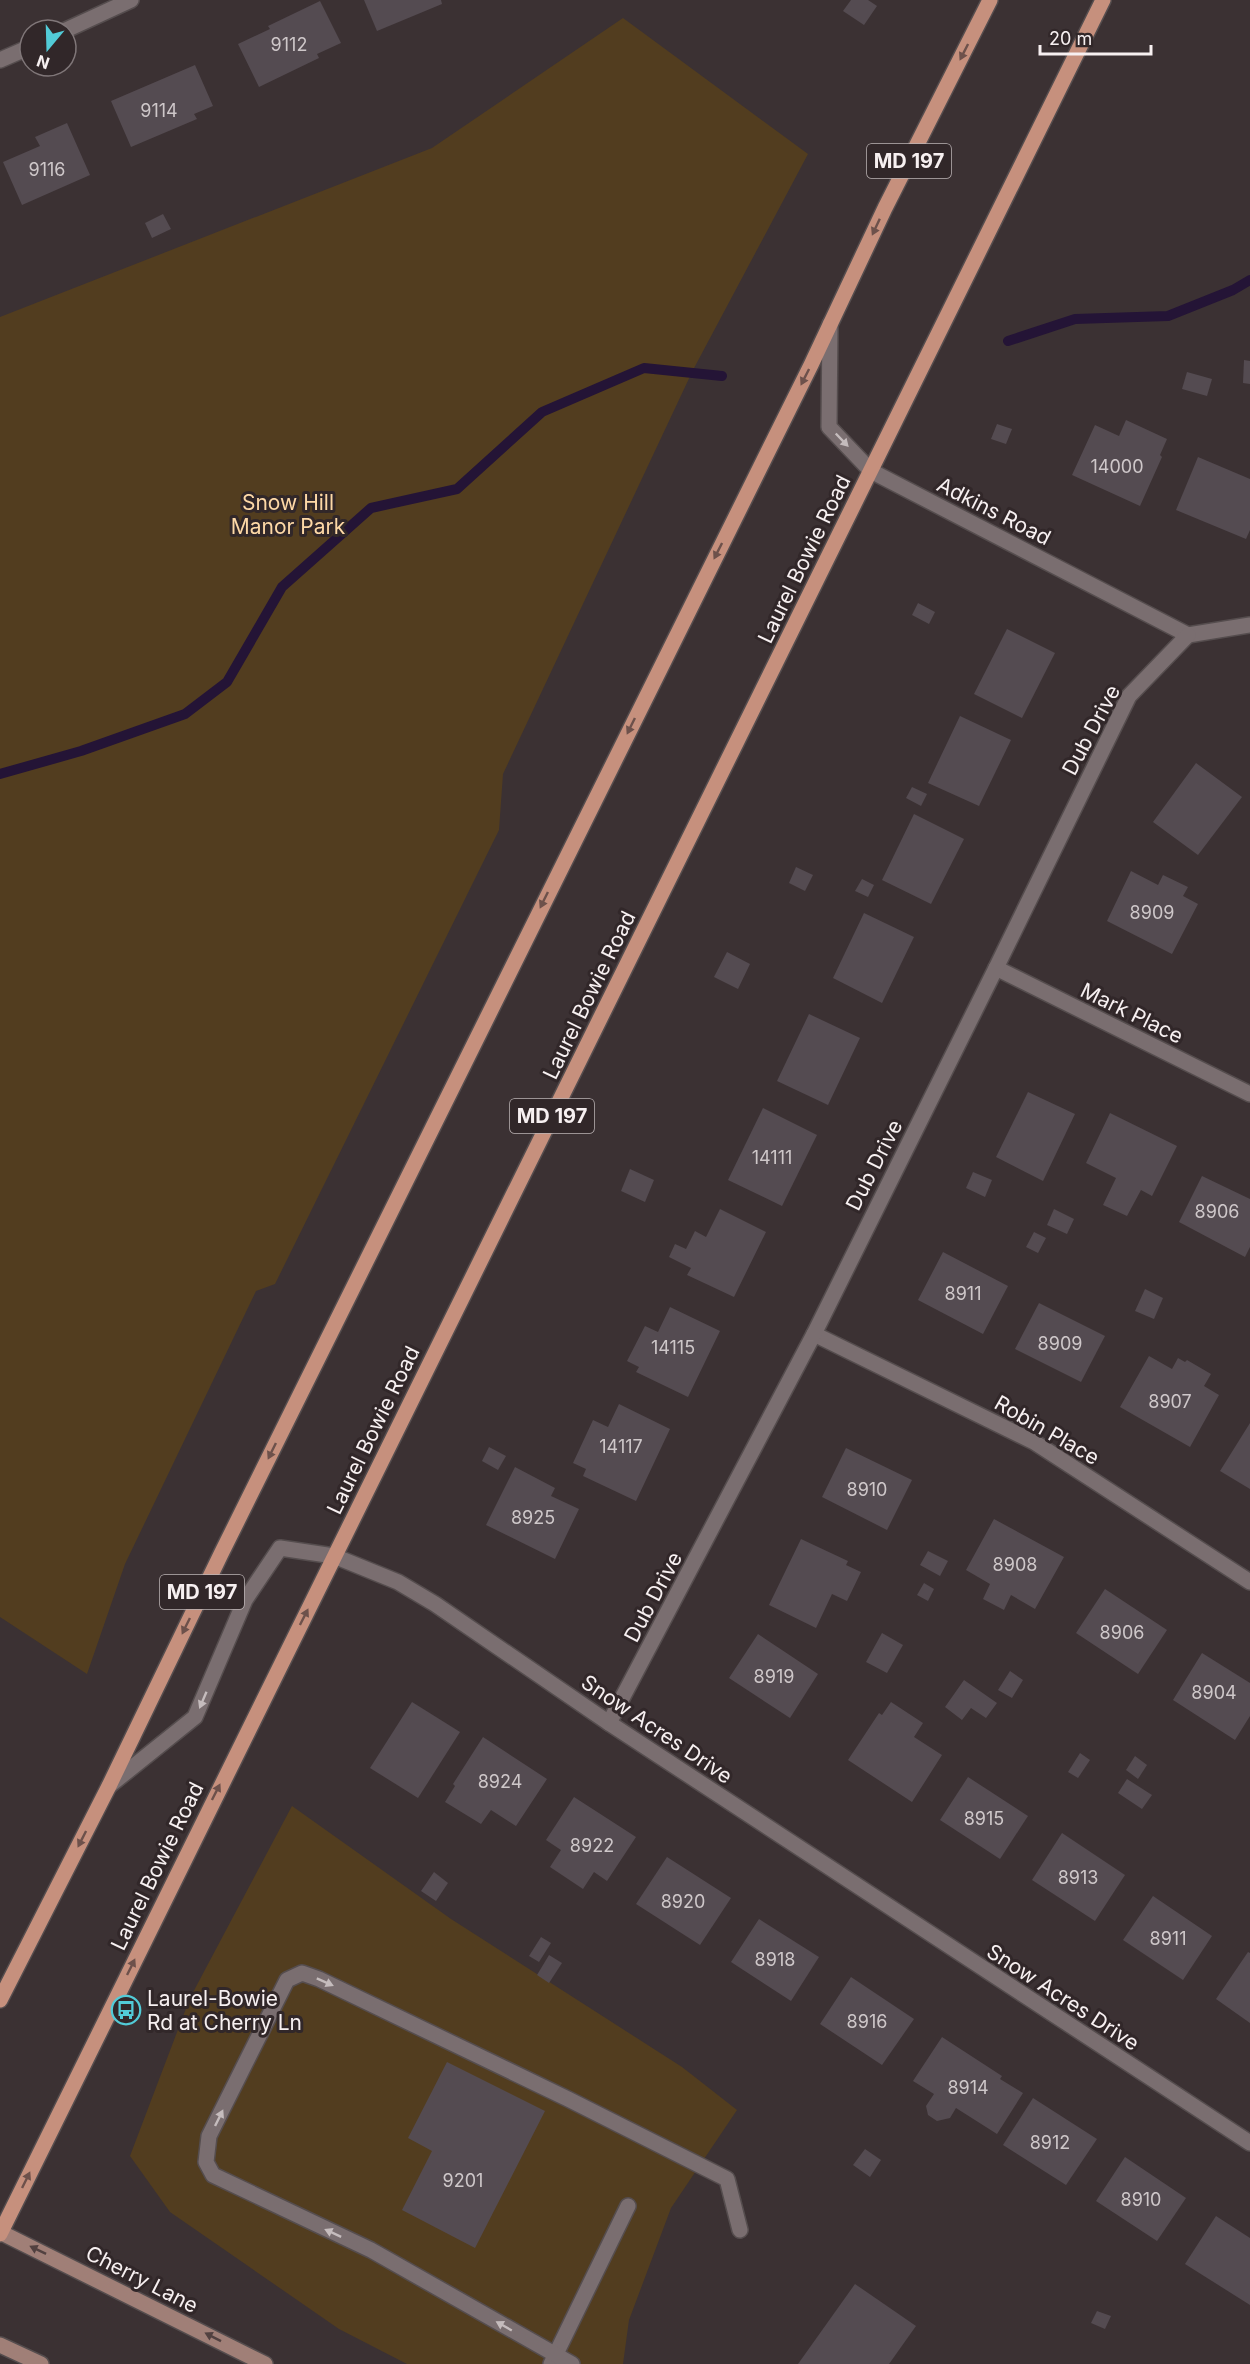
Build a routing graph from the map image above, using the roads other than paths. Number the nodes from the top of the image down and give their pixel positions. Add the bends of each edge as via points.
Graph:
1 (130, 0) edge
2 (990, 0) edge
3 (1102, 0) edge
4 (78, 24) edge
5 (18, 52) edge
6 (0, 60) edge
7 (830, 324) junction
8 (872, 471) junction
9 (1250, 625) edge
10 (1188, 635) junction
11 (996, 968) junction
12 (1250, 1094) edge
13 (814, 1334) junction
14 (334, 1556) junction
15 (1250, 1582) edge
16 (609, 1724) junction
17 (109, 1786) junction
18 (0, 2000) edge
19 (1250, 2143) edge
20 (628, 2206) dead end
21 (740, 2230) dead end
22 (0, 2233) edge
23 (0, 2345) edge
24 (553, 2360) edge
25 (41, 2364) edge
26 (265, 2364) edge
27 (572, 2364) edge

1 - 4 street
2 -> 7 main road, MD 197
3 - 8 main road, Laurel Bowie Road / MD 197
5 - 6 street
7 -> 8 street, Adkins Road via 829,428
7 -> 17 main road, MD 197
8 - 10 street, Adkins Road
8 - 14 main road, Laurel Bowie Road / MD 197
9 - 10 street
10 - 11 street, Dub Drive via 1129,696
11 - 12 street, Mark Place
11 - 13 street, Dub Drive
13 - 15 street, Robin Place via 1035,1442
13 - 16 street, Dub Drive
14 - 16 street, Snow Acres Drive via 398,1582 435,1604
14 -> 17 street, Snow Acres Drive via 279,1548 245,1600 195,1718
22 -> 14 main road, Laurel Bowie Road / MD 197
16 - 19 street, Snow Acres Drive
17 -> 18 main road, MD 197
20 - 24 street
24 -> 21 street via 371,2250 213,2175 206,2163 210,2136 286,1980 302,1973 319,1979 727,2179
26 -> 22 main road, Cherry Lane
23 - 25 main road
24 - 27 street

